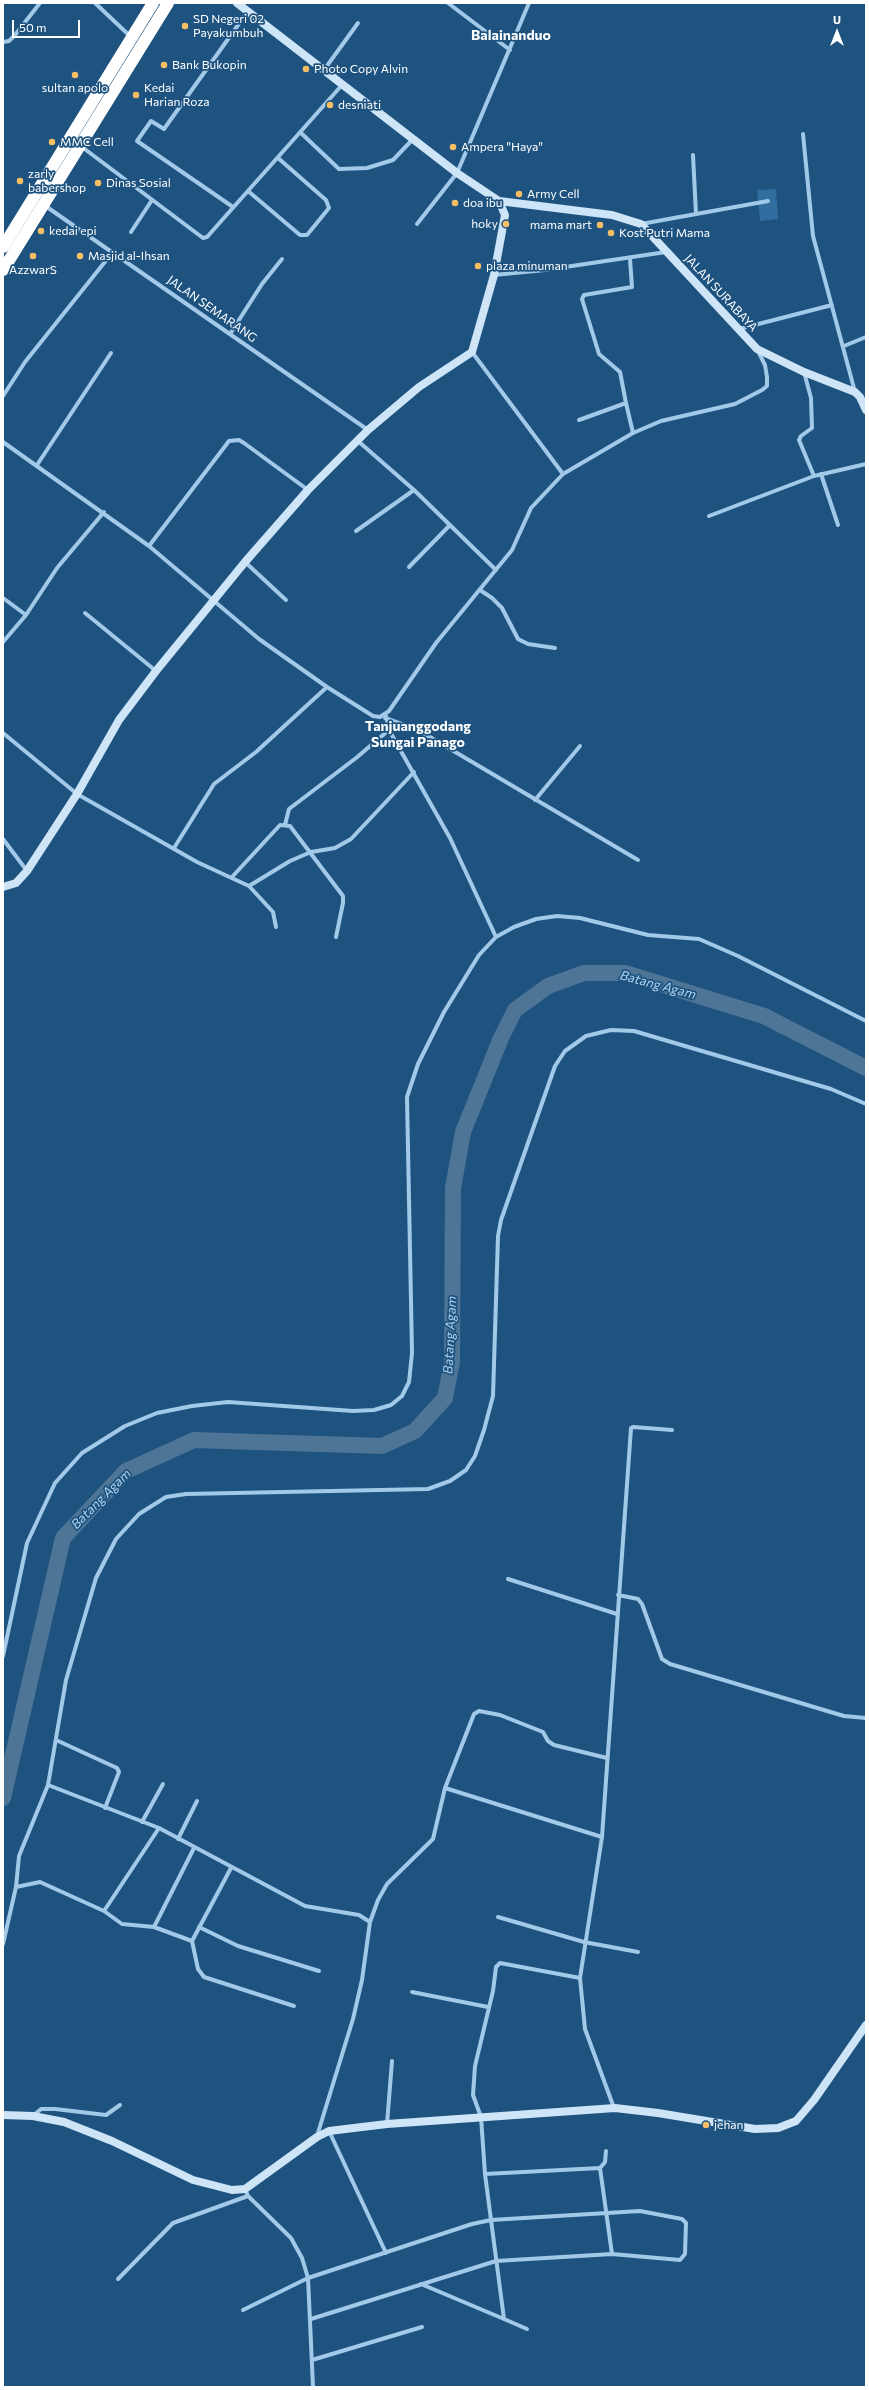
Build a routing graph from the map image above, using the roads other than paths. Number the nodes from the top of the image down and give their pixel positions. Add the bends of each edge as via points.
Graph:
1 (40, 3) edge
2 (95, 3) edge
3 (153, 3) edge
4 (168, 3) edge
5 (237, 3) edge
6 (448, 3) edge
7 (529, 3) edge
8 (248, 11) junction
9 (358, 23) dead end
10 (132, 37) junction
11 (3, 42) edge
12 (510, 50) junction
13 (324, 70) junction
14 (342, 84) junction
15 (301, 133) junction
16 (803, 134) dead end
17 (413, 139) junction
18 (79, 144) junction
19 (693, 155) dead end
20 (278, 158) junction
21 (457, 173) junction
22 (248, 191) junction
23 (152, 200) junction
24 (498, 201) junction
25 (768, 201) dead end
26 (516, 204) junction
27 (44, 205) junction
28 (233, 207) junction
29 (696, 214) junction
30 (505, 215) junction
31 (417, 224) dead end
32 (641, 224) junction
33 (131, 232) dead end
34 (3, 247) edge
35 (666, 252) junction
36 (112, 253) junction
37 (282, 259) dead end
38 (630, 259) junction
39 (3, 270) edge
40 (494, 275) junction
41 (832, 305) junction
42 (738, 330) junction
43 (230, 334) junction
44 (866, 337) edge
45 (844, 346) junction
46 (757, 349) junction
47 (472, 352) junction
48 (111, 353) dead end
49 (804, 372) junction
50 (3, 396) edge
51 (860, 396) edge
52 (626, 403) junction
53 (866, 410) edge
54 (579, 420) dead end
55 (368, 430) junction
56 (634, 433) junction
57 (357, 440) junction
58 (3, 442) edge
59 (37, 464) junction
60 (866, 464) edge
61 (563, 474) junction
62 (821, 474) junction
63 (814, 476) junction
64 (308, 490) junction
65 (414, 490) junction
66 (104, 512) junction
67 (709, 516) dead end
68 (838, 525) dead end
69 (450, 526) junction
70 (356, 531) dead end
71 (149, 546) junction
72 (245, 562) junction
73 (409, 567) dead end
74 (496, 570) junction
75 (480, 590) junction
76 (3, 598) edge
77 (214, 599) junction
78 (286, 600) dead end
79 (85, 613) dead end
80 (26, 615) junction
81 (3, 642) edge
82 (555, 648) dead end
83 (156, 671) junction
84 (327, 687) junction
85 (389, 711) junction
86 (385, 718) junction
87 (389, 730) junction
88 (3, 733) edge
89 (580, 746) dead end
90 (414, 772) junction
91 (77, 794) junction
92 (535, 800) junction
93 (285, 825) junction
94 (3, 840) edge
95 (174, 848) junction
96 (311, 852) junction
97 (638, 860) dead end
98 (27, 871) junction
99 (232, 877) junction
100 (249, 886) junction
101 (3, 887) edge
102 (276, 927) dead end
103 (336, 937) dead end
104 (496, 937) junction
105 (866, 1021) edge
106 (866, 1104) edge
107 (672, 1430) dead end
108 (508, 1579) dead end
109 (618, 1595) junction
110 (617, 1614) junction
111 (3, 1656) edge
112 (866, 1718) edge
113 (56, 1740) junction
114 (608, 1758) junction
115 (163, 1784) dead end
116 (48, 1785) junction
117 (445, 1788) junction
118 (197, 1801) dead end
119 (105, 1808) junction
120 (142, 1822) junction
121 (159, 1828) junction
122 (602, 1837) junction
123 (178, 1839) junction
124 (194, 1848) junction
125 (231, 1868) junction
126 (16, 1887) junction
127 (104, 1911) junction
128 (498, 1917) dead end
129 (370, 1922) junction
130 (154, 1927) junction
131 (200, 1927) junction
132 (192, 1941) junction
133 (584, 1942) junction
134 (3, 1944) edge
135 (638, 1952) dead end
136 (319, 1971) dead end
137 (580, 1978) junction
138 (412, 1992) dead end
139 (294, 2006) dead end
140 (488, 2007) junction
141 (866, 2025) edge
142 (392, 2060) dead end
143 (120, 2105) dead end
144 (615, 2108) junction
145 (3, 2116) edge
146 (33, 2116) junction
147 (481, 2117) junction
148 (387, 2124) junction
149 (329, 2131) junction
150 (317, 2137) junction
151 (606, 2152) dead end
152 (600, 2168) junction
153 (485, 2174) junction
154 (246, 2193) junction
155 (605, 2212) junction
156 (491, 2220) junction
157 (386, 2253) junction
158 (612, 2254) junction
159 (496, 2262) junction
160 (308, 2278) junction
161 (118, 2280) dead end
162 (421, 2284) junction
163 (243, 2310) dead end
164 (311, 2319) junction
165 (504, 2319) junction
166 (422, 2327) dead end
167 (527, 2329) dead end
168 (312, 2360) junction
169 (313, 2387) edge

1 - 11 street via 15,34
2 - 10 street
3 - 10 highway
4 - 18 highway
5 - 8 street
6 - 12 street
7 - 12 street
8 - 13 street
8 - 28 street via 164,129 151,121 137,141
9 - 13 street
10 - 34 highway
12 - 21 street
13 - 14 street
14 - 15 street
14 - 17 street
15 - 17 street via 339,169 367,168 393,160
15 - 20 street
16 - 41 street via 813,236
17 - 21 street
18 - 23 street
18 - 27 highway
19 - 29 street
20 - 22 street
20 - 22 street via 326,200 329,208 307,235 300,235
21 - 24 street
21 - 31 street
22 - 28 street
23 - 28 street via 203,238 207,237
23 - 33 street
24 - 26 street
24 - 30 street
25 - 29 street
26 - 30 street
26 - 32 street via 612,215
27 - 36 street, JALAN SEMARANG
27 - 39 highway
29 - 32 street
30 - 40 street
32 - 35 street, JALAN SURABAYA
35 - 38 street
35 - 42 street, JALAN SURABAYA
36 - 43 street, JALAN SEMARANG
36 - 50 street via 24,362
37 - 43 street via 262,284
38 - 40 street
38 - 52 street via 632,287 584,295 582,298 599,354 620,372
40 - 47 street
41 - 42 street
41 - 45 street
42 - 46 street, JALAN SURABAYA
43 - 55 street, JALAN SEMARANG
44 - 45 street
45 - 51 street
46 - 49 street, JALAN SURABAYA
46 - 56 street via 765,365 767,377 767,386 762,390 735,404 661,422
47 - 55 street via 419,387
47 - 61 street
48 - 59 street
49 - 51 street, JALAN SURABAYA
49 - 63 street via 811,398 812,428 799,440
51 - 53 street
52 - 54 street
52 - 56 street
55 - 57 street
56 - 61 street
57 - 64 street
57 - 65 street
58 - 59 street
59 - 66 street
60 - 62 street
61 - 74 street via 532,508 512,550
62 - 63 street
62 - 68 street
63 - 67 street
64 - 71 street via 244,443 239,440 229,441
64 - 72 street
65 - 69 street
65 - 70 street
66 - 71 street
66 - 80 street via 57,568
69 - 73 street
69 - 74 street
71 - 77 street
72 - 77 street
72 - 78 street
74 - 75 street
75 - 82 street via 502,608 518,639 528,644
75 - 85 street via 436,643
76 - 80 street
77 - 83 street
77 - 84 street via 259,639
79 - 83 street
80 - 81 street
83 - 91 street via 119,720
84 - 85 street via 372,716 380,717
84 - 95 street via 256,752 214,784
85 - 86 street
86 - 87 street
86 - 92 street via 418,730
87 - 90 street
87 - 93 street via 289,809
88 - 91 street
89 - 92 street
90 - 96 street via 351,839 336,848
90 - 104 street via 450,838
91 - 95 street
91 - 98 street
92 - 97 street
93 - 96 street via 290,826
93 - 99 street via 280,825
94 - 98 street
95 - 99 street
96 - 100 street via 290,861
96 - 103 street via 343,896 344,903
98 - 101 street via 16,883
99 - 100 street
100 - 102 street via 273,912
104 - 105 street via 536,919 557,916 580,918 648,935 699,939
104 - 111 street via 479,955 444,1012 418,1064 406,1097 412,1353 409,1382 402,1396 391,1405 374,1410 354,1411 228,1402 192,1406 157,1413 125,1426 82,1453 55,1483 27,1543
106 - 113 street via 831,1089 634,1031 611,1030 586,1036 565,1050 555,1066 501,1220 498,1236 493,1396 484,1430 466,1470 450,1481 428,1489 186,1494 166,1497 139,1514 116,1539 96,1578 66,1680
107 - 109 street via 631,1428
108 - 110 street
109 - 110 street
109 - 112 street via 638,1599 642,1604 662,1658 670,1664 844,1716
110 - 114 street
113 - 116 street
113 - 119 street via 117,1768 119,1772
114 - 117 street via 554,1745 540,1730 500,1715 479,1711 473,1716
114 - 122 street
115 - 120 street
116 - 119 street
116 - 126 street via 19,1856
117 - 122 street
117 - 129 street via 433,1839 387,1884
118 - 123 street
119 - 120 street
120 - 121 street
121 - 123 street
121 - 127 street
122 - 133 street
123 - 124 street
124 - 125 street
124 - 130 street
125 - 129 street via 305,1906 359,1915
125 - 131 street
126 - 127 street via 40,1882
126 - 134 street
127 - 130 street via 122,1924
128 - 133 street
129 - 150 street via 362,1980 353,2019
130 - 132 street
131 - 132 street
131 - 136 street via 238,1946
132 - 139 street via 198,1969 204,1977
133 - 135 street
133 - 137 street
137 - 140 street via 500,1963 496,1967
137 - 144 street via 580,2001 585,2029
138 - 140 street
140 - 147 street via 475,2066 473,2095
141 - 144 street via 810,2106 796,2121 778,2128 755,2129
142 - 148 street
143 - 146 street via 106,2115 40,2109
144 - 147 street
145 - 146 street
146 - 154 street via 64,2122 213,2186
147 - 148 street
147 - 153 street
148 - 149 street
149 - 150 street
149 - 157 street
150 - 154 street
151 - 152 street via 605,2162
152 - 153 street
152 - 155 street
153 - 156 street
154 - 160 street via 291,2238 302,2258
154 - 161 street via 173,2223
155 - 156 street
155 - 158 street
155 - 158 street via 640,2211 682,2219 686,2226 685,2254 680,2260
156 - 157 street
156 - 159 street
157 - 160 street
158 - 159 street
159 - 162 street
159 - 165 street
160 - 163 street
160 - 164 street
162 - 164 street
162 - 165 street
164 - 168 street
165 - 167 street
166 - 168 street
168 - 169 street

